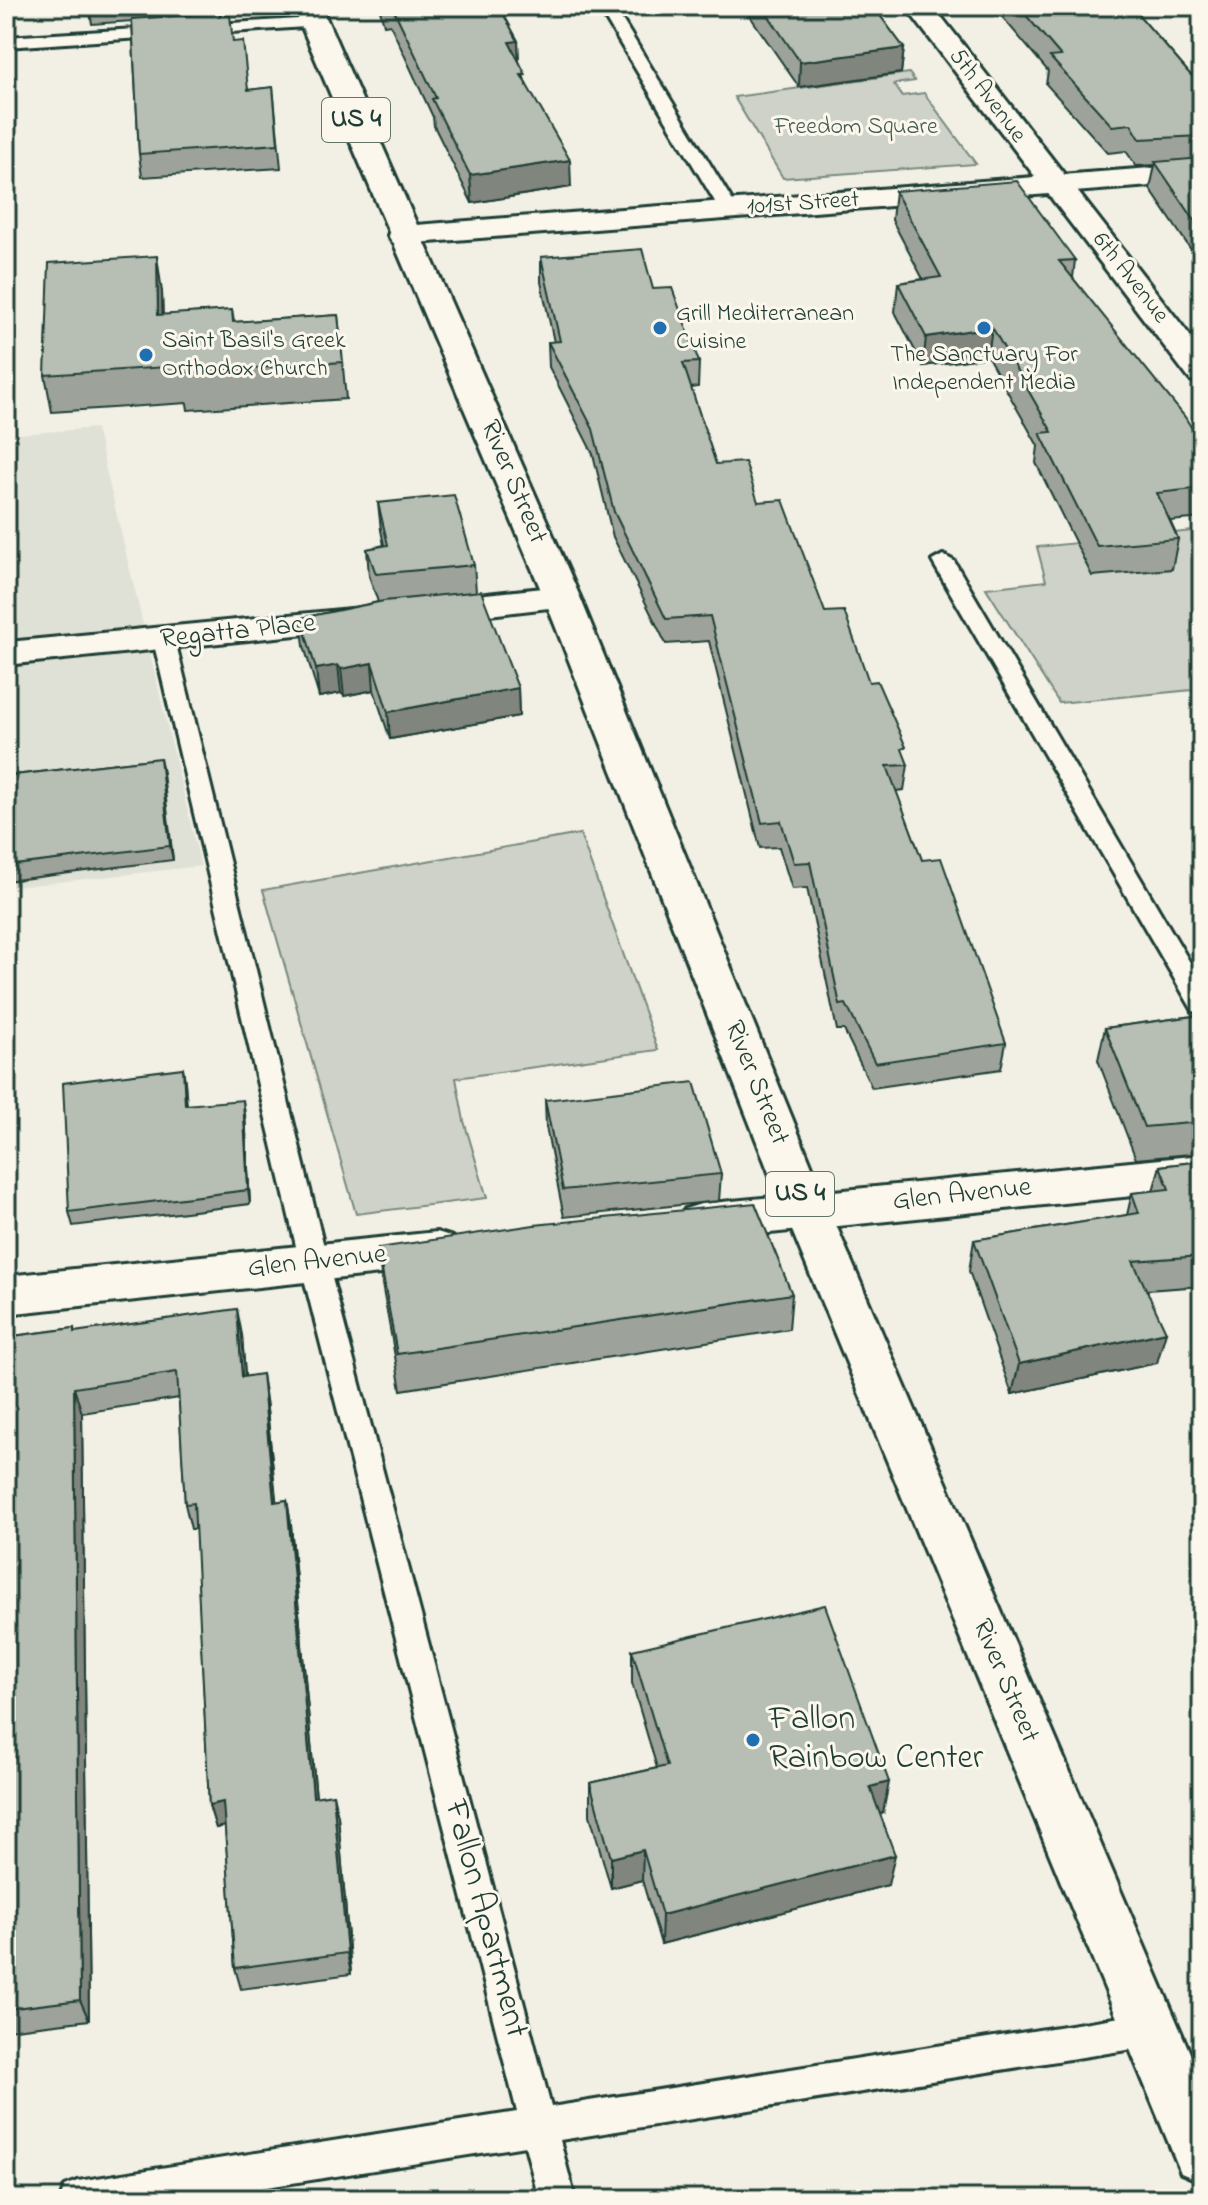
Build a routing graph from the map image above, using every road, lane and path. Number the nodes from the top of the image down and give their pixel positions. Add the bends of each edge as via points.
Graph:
1 (919, 6) edge
2 (610, 13) dead end
3 (311, 15) edge
4 (6, 42) edge
5 (1202, 173) edge
6 (1056, 185) junction
7 (729, 210) junction
8 (403, 235) junction
9 (1202, 373) edge
10 (943, 561) dead end
11 (562, 597) junction
12 (164, 640) junction
13 (8, 654) dead end
14 (1202, 1005) edge
15 (1202, 1172) edge
16 (807, 1211) junction
17 (664, 1226) edge
18 (473, 1246) edge
19 (314, 1263) junction
20 (6, 1295) edge
21 (1152, 2029) junction
22 (539, 2124) junction
23 (1202, 2152) edge
24 (78, 2199) edge
25 (557, 2199) edge

1 - 6 street, 5th Avenue
2 - 7 lane
3 - 4 lane
3 - 8 street, US 4
5 - 6 street, 101st Street
6 - 7 street, 101st Street
6 - 9 street, 6th Avenue
7 - 8 street, 101st Street
8 - 11 street, River Street / US 4
10 - 14 lane
11 - 12 street, Regatta Place
11 - 16 street, River Street / US 4
12 - 13 street, Regatta Place
12 - 19 lane, Fallon Apartment
15 - 16 street, Glen Avenue
16 - 17 street, Glen Avenue
16 - 21 street, River Street / US 4
18 - 19 street, Glen Avenue
19 - 20 street, Glen Avenue
19 - 22 lane, Fallon Apartment
21 - 22 lane
21 - 23 street, River Street / US 4
22 - 24 lane
22 - 25 lane, Fallon Apartment

